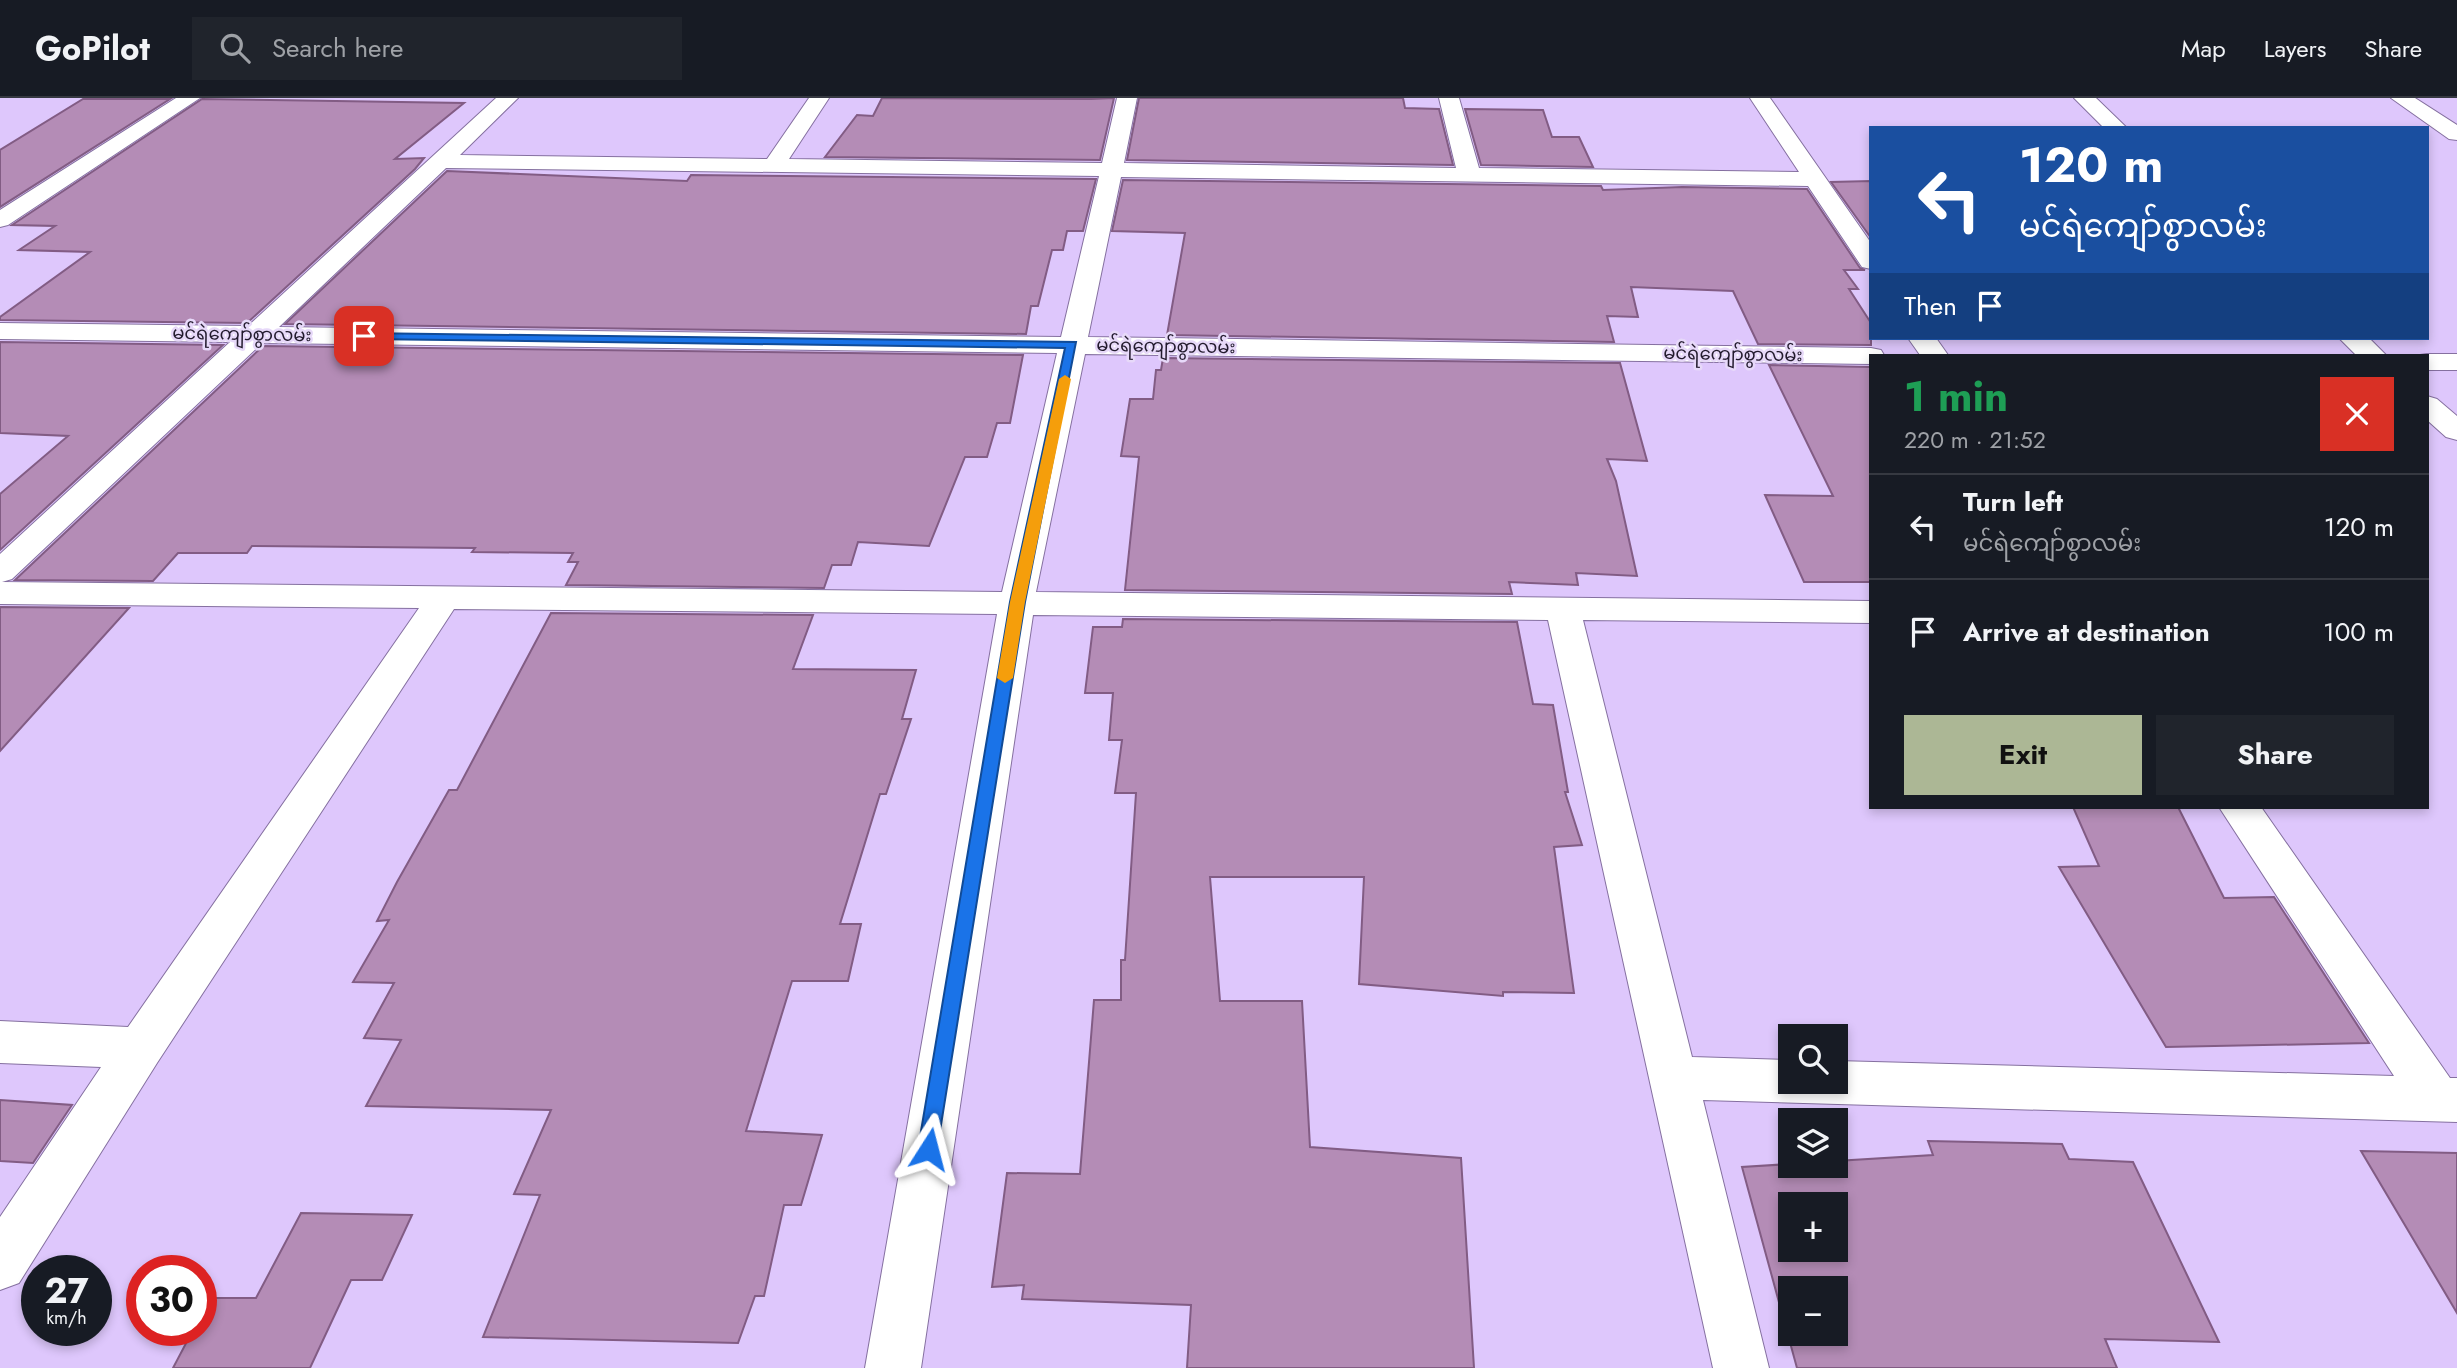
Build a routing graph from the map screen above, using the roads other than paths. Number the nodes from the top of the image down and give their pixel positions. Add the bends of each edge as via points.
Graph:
1 (190, 98) edge
2 (508, 98) edge
3 (819, 98) edge
4 (1127, 98) edge
5 (1449, 98) edge
6 (1760, 98) edge
7 (2084, 98) edge
8 (2402, 98) edge
9 (2115, 126) edge
10 (2457, 134) edge
11 (440, 161) junction
12 (774, 165) junction
13 (1111, 169) junction
14 (1469, 174) junction
15 (1814, 179) junction
16 (0, 220) edge
17 (1869, 259) edge
18 (0, 331) edge
19 (255, 334) junction
20 (2355, 340) edge
21 (1072, 344) junction
22 (2371, 354) edge
23 (1869, 356) edge
24 (2429, 362) edge
25 (2457, 362) edge
26 (2429, 407) edge
27 (2457, 431) edge
28 (0, 572) edge
29 (0, 593) edge
30 (444, 597) junction
31 (1017, 602) junction
32 (1563, 609) junction
33 (1869, 612) edge
34 (2240, 809) edge
35 (0, 1042) edge
36 (140, 1048) junction
37 (1673, 1079) junction
38 (2447, 1100) edge
39 (0, 1264) edge
40 (893, 1368) edge
41 (1741, 1368) edge

1 - 16 street
2 - 11 street
3 - 12 street
4 - 13 street
5 - 14 street
6 - 15 street
7 - 9 street
8 - 10 street
11 - 12 street
11 - 19 street
12 - 13 street
13 - 14 street
13 - 21 street
14 - 15 street
15 - 17 street
18 - 19 street, မင်ရဲကျော်စွာလမ်း
19 - 21 street, မင်ရဲကျော်စွာလမ်း
19 - 28 street
20 - 22 street
21 - 23 street, မင်ရဲကျော်စွာလမ်း
21 - 31 street
24 - 25 street
26 - 27 street
29 - 30 street
30 - 31 street
30 - 36 street
31 - 32 street
31 - 40 street
32 - 33 street
32 - 37 street
34 - 38 street
35 - 36 street
36 - 39 street
37 - 38 street
37 - 41 street

